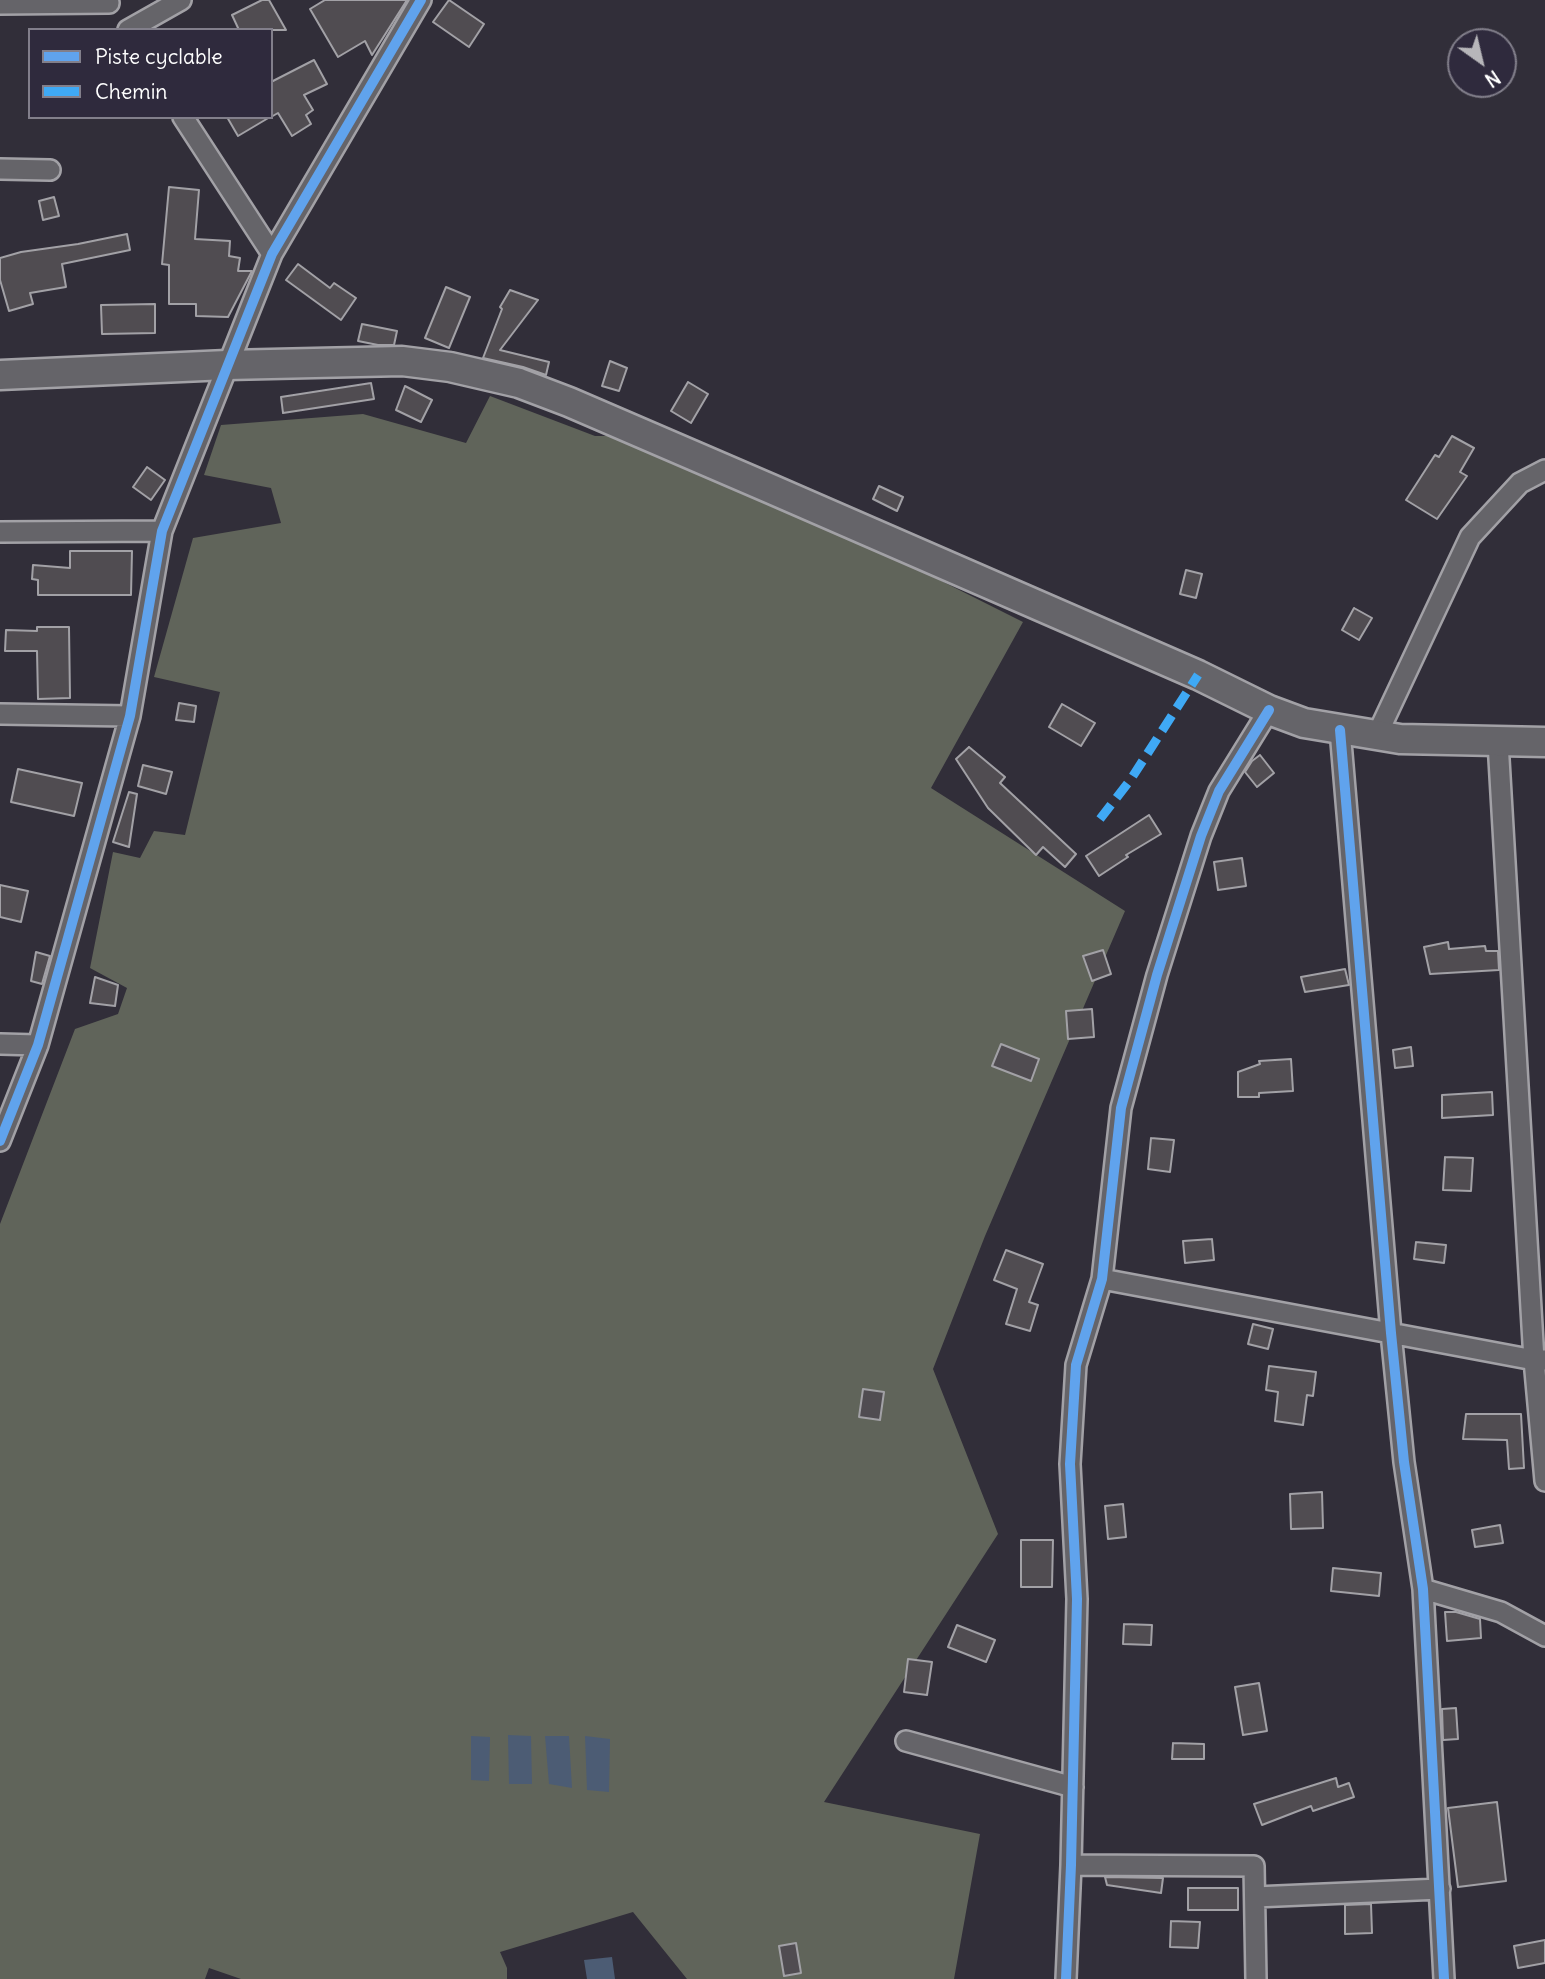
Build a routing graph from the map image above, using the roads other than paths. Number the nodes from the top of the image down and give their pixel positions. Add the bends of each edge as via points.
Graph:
1 (181, 0) edge
2 (421, 0) edge
3 (108, 1) edge
4 (0, 4) edge
5 (126, 28) edge
6 (131, 28) edge
7 (184, 119) edge
8 (0, 169) edge
9 (50, 170) dead end
10 (272, 254) junction
11 (227, 365) junction
12 (0, 375) edge
13 (1545, 470) edge
14 (162, 531) junction
15 (0, 532) edge
16 (1269, 710) junction
17 (0, 714) edge
18 (130, 716) junction
19 (1340, 730) junction
20 (1376, 737) junction
21 (1498, 742) junction
22 (1545, 742) edge
23 (0, 1044) edge
24 (38, 1045) junction
25 (0, 1141) edge
26 (1102, 1279) junction
27 (1391, 1333) junction
28 (1540, 1360) edge
29 (1545, 1480) edge
30 (1423, 1589) junction
31 (1545, 1636) edge
32 (906, 1741) dead end
33 (1073, 1787) junction
34 (1071, 1865) junction
35 (1440, 1889) junction
36 (1255, 1897) junction
37 (1066, 1979) edge
38 (1256, 1979) edge
39 (1444, 1979) edge

1 - 6 street
2 - 10 street
3 - 4 street
3 - 5 street
7 - 10 street
8 - 9 street
10 - 11 street
11 - 12 main road
11 - 14 street
11 - 16 main road via 402,361 519,383 783,494
13 - 20 street via 1520,484 1470,537
14 - 15 street
14 - 18 street
16 - 19 main road
16 - 26 street via 1219,791 1157,975 1121,1108
17 - 18 street
18 - 24 street
19 - 20 main road
19 - 27 street
20 - 21 main road
21 - 22 main road
21 - 28 street
23 - 24 street
24 - 25 street
26 - 27 street
26 - 33 street via 1076,1365 1070,1452 1077,1599
27 - 28 street
27 - 30 street
28 - 29 street
30 - 31 street via 1501,1612
30 - 35 street
32 - 33 street
33 - 34 street
34 - 36 street via 1254,1866
34 - 37 street
35 - 36 street
35 - 39 street
36 - 38 street

